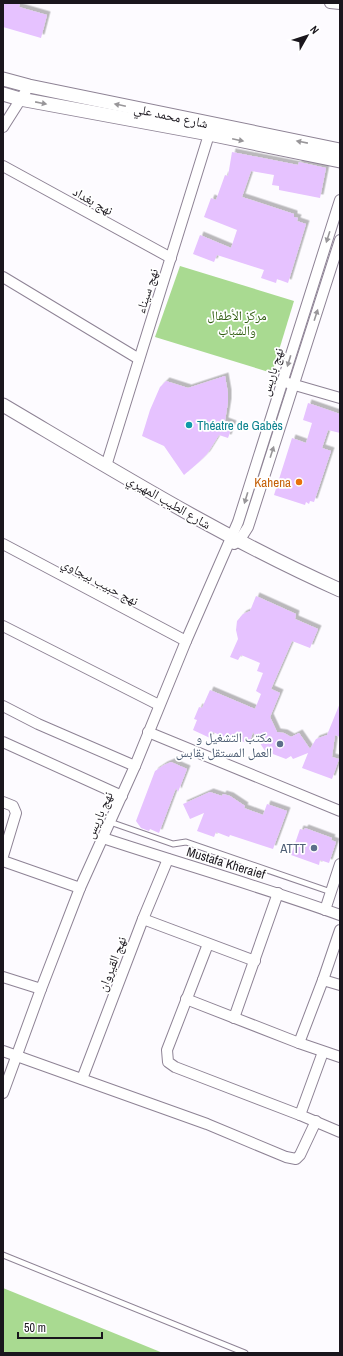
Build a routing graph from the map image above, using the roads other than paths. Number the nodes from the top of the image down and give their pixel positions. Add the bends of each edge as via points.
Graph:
1 (330, 3) edge
2 (340, 4) edge
3 (3, 79) edge
4 (29, 86) junction
5 (3, 94) edge
6 (20, 99) junction
7 (3, 127) edge
8 (210, 129) junction
9 (340, 150) edge
10 (340, 161) edge
11 (3, 166) edge
12 (340, 200) edge
13 (340, 240) edge
14 (171, 258) junction
15 (318, 265) junction
16 (336, 271) edge
17 (3, 277) edge
18 (139, 359) junction
19 (282, 381) junction
20 (294, 384) junction
21 (340, 398) edge
22 (3, 405) edge
23 (106, 466) junction
24 (235, 539) junction
25 (3, 544) edge
26 (340, 590) edge
27 (3, 626) edge
28 (186, 641) junction
29 (159, 705) junction
30 (3, 706) edge
31 (148, 732) junction
32 (3, 742) edge
33 (135, 766) junction
34 (122, 796) junction
35 (3, 802) edge
36 (340, 811) edge
37 (110, 822) junction
38 (104, 838) junction
39 (3, 856) edge
40 (168, 859) junction
41 (3, 861) edge
42 (340, 864) edge
43 (80, 888) junction
44 (331, 892) junction
45 (278, 893) junction
46 (325, 910) junction
47 (340, 915) edge
48 (143, 919) junction
49 (340, 930) edge
50 (208, 944) junction
51 (255, 961) junction
52 (3, 977) edge
53 (323, 980) junction
54 (340, 985) edge
55 (41, 989) junction
56 (186, 999) junction
57 (234, 1018) junction
58 (299, 1044) junction
59 (3, 1051) edge
60 (323, 1052) junction
61 (16, 1056) junction
62 (340, 1057) edge
63 (82, 1079) junction
64 (3, 1093) edge
65 (300, 1115) junction
66 (316, 1121) junction
67 (340, 1132) edge
68 (3, 1255) edge
69 (244, 1353) edge

1 - 2 street
3 - 4 street, شارع محمد علي
4 - 6 street
8 -> 4 street, شارع محمد علي
5 - 6 street, شارع محمد علي
6 - 7 street
6 -> 8 street, شارع محمد علي
9 -> 8 street, شارع محمد علي
8 -> 10 street, شارع محمد علي
8 - 14 street, نهج سيناء
11 - 14 street, نهج بغداد
12 -> 15 street, نهج باريس
13 - 16 street, نهج باريس
14 - 18 street, نهج سيناء
15 - 16 street
15 -> 19 street, نهج باريس
20 -> 16 street, نهج باريس
17 - 18 street
18 - 23 street, نهج سيناء
19 - 20 street
19 -> 24 street, نهج باريس
20 - 21 street
24 -> 20 street, نهج باريس via 248,527
22 - 23 street, شارع الطيب المهيري
23 - 24 street, شارع الطيب المهيري
24 - 26 street, شارع الطيب المهيري
24 - 28 street, نهج باريس via 225,551
25 - 28 street, نهج حبيب بيجاوي
27 - 29 street
28 - 29 street, نهج باريس
29 - 31 street, نهج باريس
30 - 33 street
31 - 33 street, نهج باريس
31 - 36 street
32 - 34 street
33 - 34 street, نهج باريس
34 - 37 street, نهج باريس
35 - 39 street via 13,806 16,813
37 - 38 street, نهج باريس
37 - 44 lane via 173,844 186,842
38 - 40 street, Mustafa Kheraief
38 - 43 street, نهج باريس
40 - 45 street, Mustafa Kheraief
40 - 48 street, نهج القيروان
41 - 43 street
42 - 44 street
43 - 55 street, نهج باريس
44 - 46 street
45 - 46 street, Mustafa Kheraief
45 - 51 street
46 - 47 street, Mustafa Kheraief
48 - 50 street
48 - 63 street, نهج القيروان
49 - 53 street
50 - 51 street
50 - 56 street
51 - 57 street
52 - 55 street
53 - 54 street
53 - 58 street
55 - 61 street, نهج باريس
56 - 57 street
56 - 65 street via 167,1050 170,1065
57 - 58 street
58 - 60 street
59 - 61 street
60 - 62 street
60 - 65 street
61 - 63 street
61 - 64 street, نهج باريس
63 - 66 street via 296,1159
65 - 66 street
66 - 67 street
68 - 69 lane

